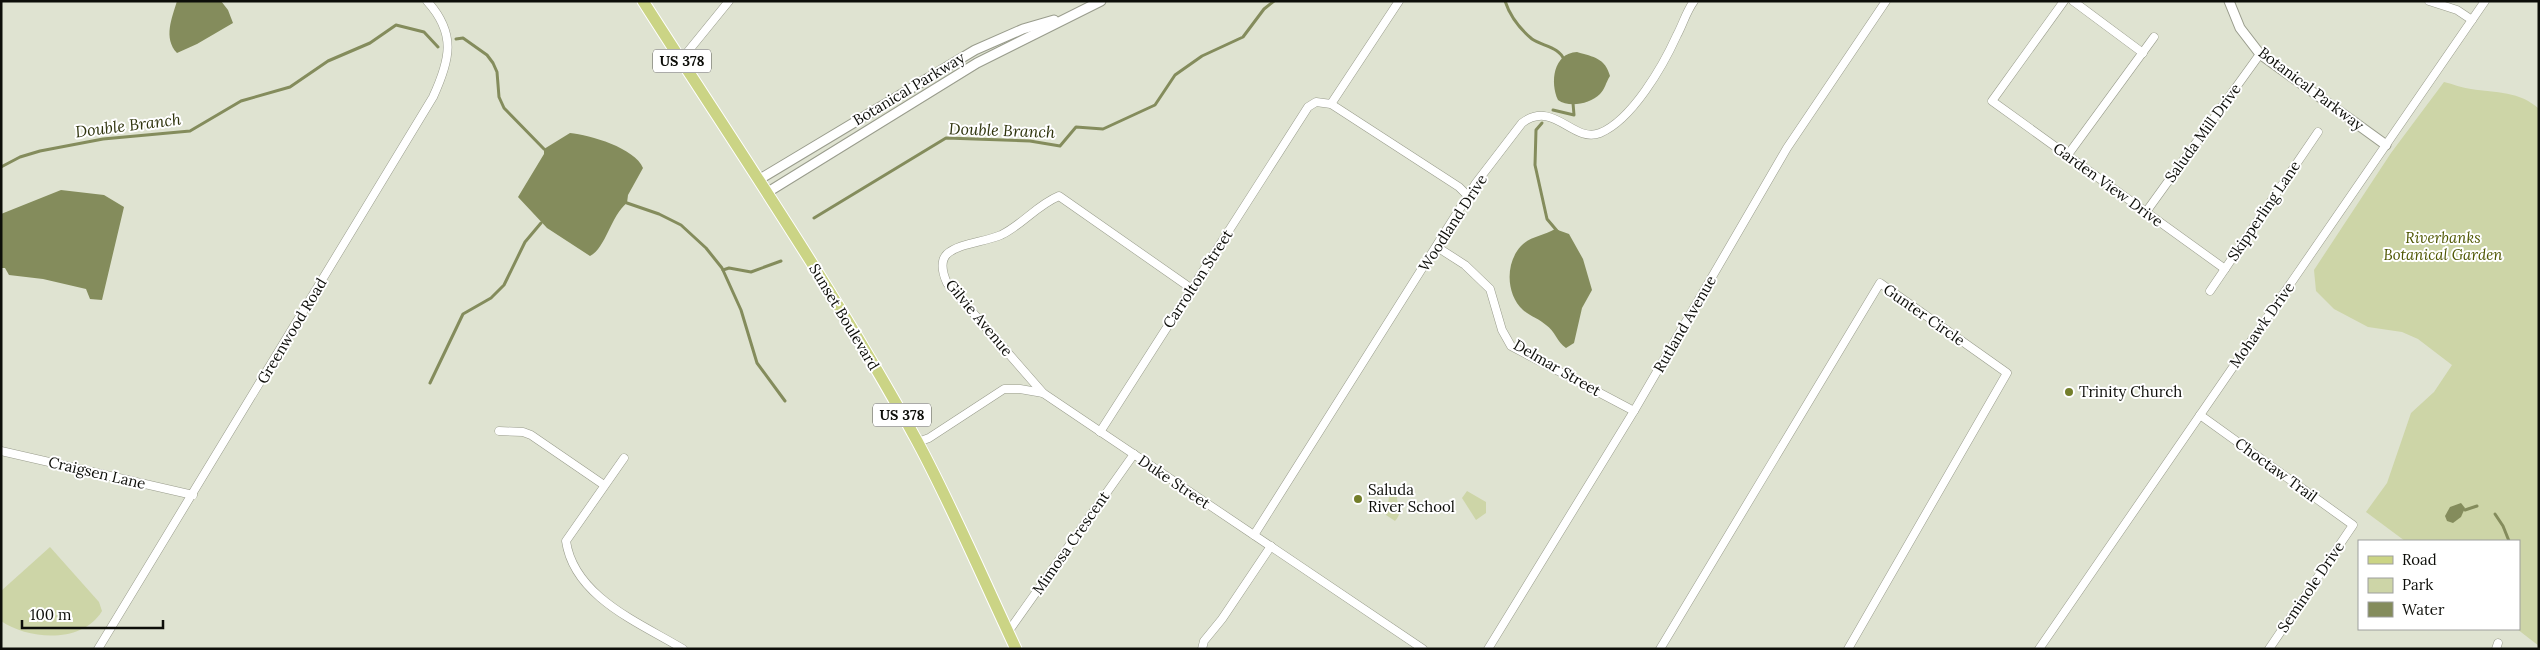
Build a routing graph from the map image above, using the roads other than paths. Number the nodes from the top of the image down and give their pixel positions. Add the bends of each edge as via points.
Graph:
1 (643, 1) edge
2 (729, 1) edge
3 (1101, 1) edge
4 (1399, 1) edge
5 (1694, 1) edge
6 (1886, 1) edge
7 (2064, 1) edge
8 (2074, 1) edge
9 (2229, 1) edge
10 (2429, 1) edge
11 (2485, 1) edge
12 (2444, 3) edge
13 (429, 4) edge
14 (1067, 16) junction
15 (2472, 20) junction
16 (2154, 37) dead end
17 (2143, 53) junction
18 (2260, 54) junction
19 (680, 60) junction
20 (1331, 104) junction
21 (2318, 132) dead end
22 (2386, 145) junction
23 (2068, 156) junction
24 (760, 179) junction
25 (768, 192) junction
26 (1468, 196) junction
27 (2146, 212) junction
28 (1437, 247) junction
29 (2224, 269) junction
30 (1192, 288) junction
31 (2210, 291) dead end
32 (1043, 393) junction
33 (1634, 411) junction
34 (2200, 415) junction
35 (499, 431) dead end
36 (1100, 432) junction
37 (918, 442) junction
38 (1, 451) edge
39 (1134, 454) junction
40 (624, 458) dead end
41 (604, 485) junction
42 (193, 495) junction
43 (2352, 525) joint
44 (1254, 535) junction
45 (1270, 546) junction
46 (1008, 632) junction
47 (98, 649) edge
48 (683, 649) edge
49 (1016, 649) edge
50 (1202, 649) edge
51 (1423, 649) edge
52 (1488, 649) edge
53 (1660, 649) edge
54 (1848, 649) edge
55 (2039, 649) edge
56 (2269, 649) edge

1 - 19 main road, Sunset Boulevard / US 378
2 - 19 street
3 - 14 street, Botanical Parkway
4 - 20 street
5 - 26 street, Woodland Drive via 1677,37 1648,84 1619,121 1591,135 1552,117 1540,115 1529,118
6 - 33 street, Rutland Avenue via 1787,148
7 - 23 street, Garden View Drive via 1992,101
8 - 17 street
9 - 18 street, Botanical Parkway via 2240,28
10 - 12 street
11 - 15 street, Mohawk Drive
12 - 15 street
13 - 42 street, Greenwood Road via 440,17 448,42 444,74 434,97
14 - 24 street, Botanical Parkway via 1022,29 975,50
14 - 25 street, Botanical Parkway via 978,63
15 - 22 street, Mohawk Drive
16 - 17 street
17 - 23 street
18 - 22 street, Botanical Parkway
18 - 27 street, Saluda Mill Drive
19 - 24 main road, Sunset Boulevard / US 378
20 - 26 street via 1460,187
20 - 30 street, Carrolton Street via 1316,102 1308,107
21 - 29 street, Skipperling Lane
22 - 34 street, Mohawk Drive
23 - 27 street, Garden View Drive
24 - 25 main road, Sunset Boulevard / US 378
25 - 37 main road, Sunset Boulevard / US 378
26 - 28 street, Woodland Drive
27 - 29 street, Garden View Drive
28 - 33 street, Delmar Street via 1465,265 1490,289 1502,330 1511,346
28 - 44 street, Woodland Drive
29 - 31 street, Skipperling Lane
30 - 32 street, Gilvie Avenue via 1058,196 1000,235 957,247 946,256 943,272 947,283
30 - 36 street, Carrolton Street
32 - 36 street, Duke Street
32 - 37 street, Duke Street via 1004,389 930,438
33 - 52 street, Rutland Avenue
34 - 43 street, Choctaw Trail
34 - 55 street, Mohawk Drive
35 - 41 street via 531,435
36 - 39 street, Duke Street
37 - 46 main road, Sunset Boulevard / US 378
38 - 42 street, Craigsen Lane
39 - 44 street, Duke Street
39 - 46 street, Mimosa Crescent
40 - 41 street
41 - 48 street via 566,541 567,554 593,592
42 - 47 street, Greenwood Road
43 - 56 street, Seminole Drive
44 - 45 street, Duke Street
45 - 50 street via 1204,641
45 - 51 street, Duke Street
46 - 49 main road, Sunset Boulevard / US 378
53 - 54 street, Gunter Circle via 1880,284 2007,373

